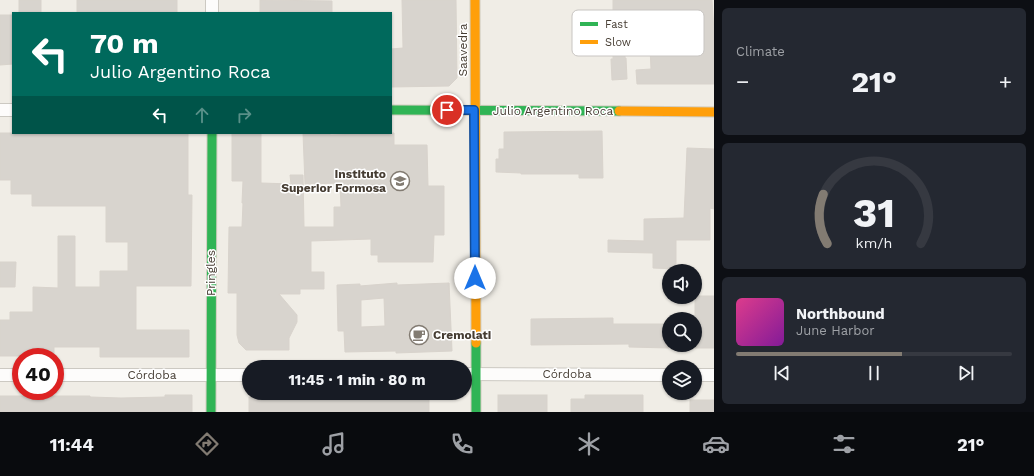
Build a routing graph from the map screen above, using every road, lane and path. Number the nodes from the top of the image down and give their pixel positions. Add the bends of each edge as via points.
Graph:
1 (212, 0) edge
2 (475, 0) edge
3 (212, 12) edge
4 (0, 110) edge
5 (12, 110) edge
6 (392, 110) edge
7 (474, 110) junction
8 (714, 112) edge
9 (212, 134) edge
10 (470, 360) edge
11 (472, 374) edge
12 (0, 375) edge
13 (12, 375) edge
14 (64, 375) edge
15 (211, 375) junction
16 (242, 375) edge
17 (662, 375) edge
18 (702, 375) edge
19 (714, 375) edge
20 (472, 387) edge
21 (211, 412) edge
22 (476, 412) edge

1 - 3 street
2 - 7 street, Saavedra
4 - 5 street
6 - 7 street, Julio Argentino Roca
7 - 8 street, Julio Argentino Roca
7 - 10 street, Saavedra
9 - 15 street, Pringles
11 - 17 street, Córdoba
12 - 13 street
14 - 15 street, Córdoba
15 - 16 street, Córdoba
15 - 21 street, Pringles
18 - 19 street
20 - 22 street, Saavedra

